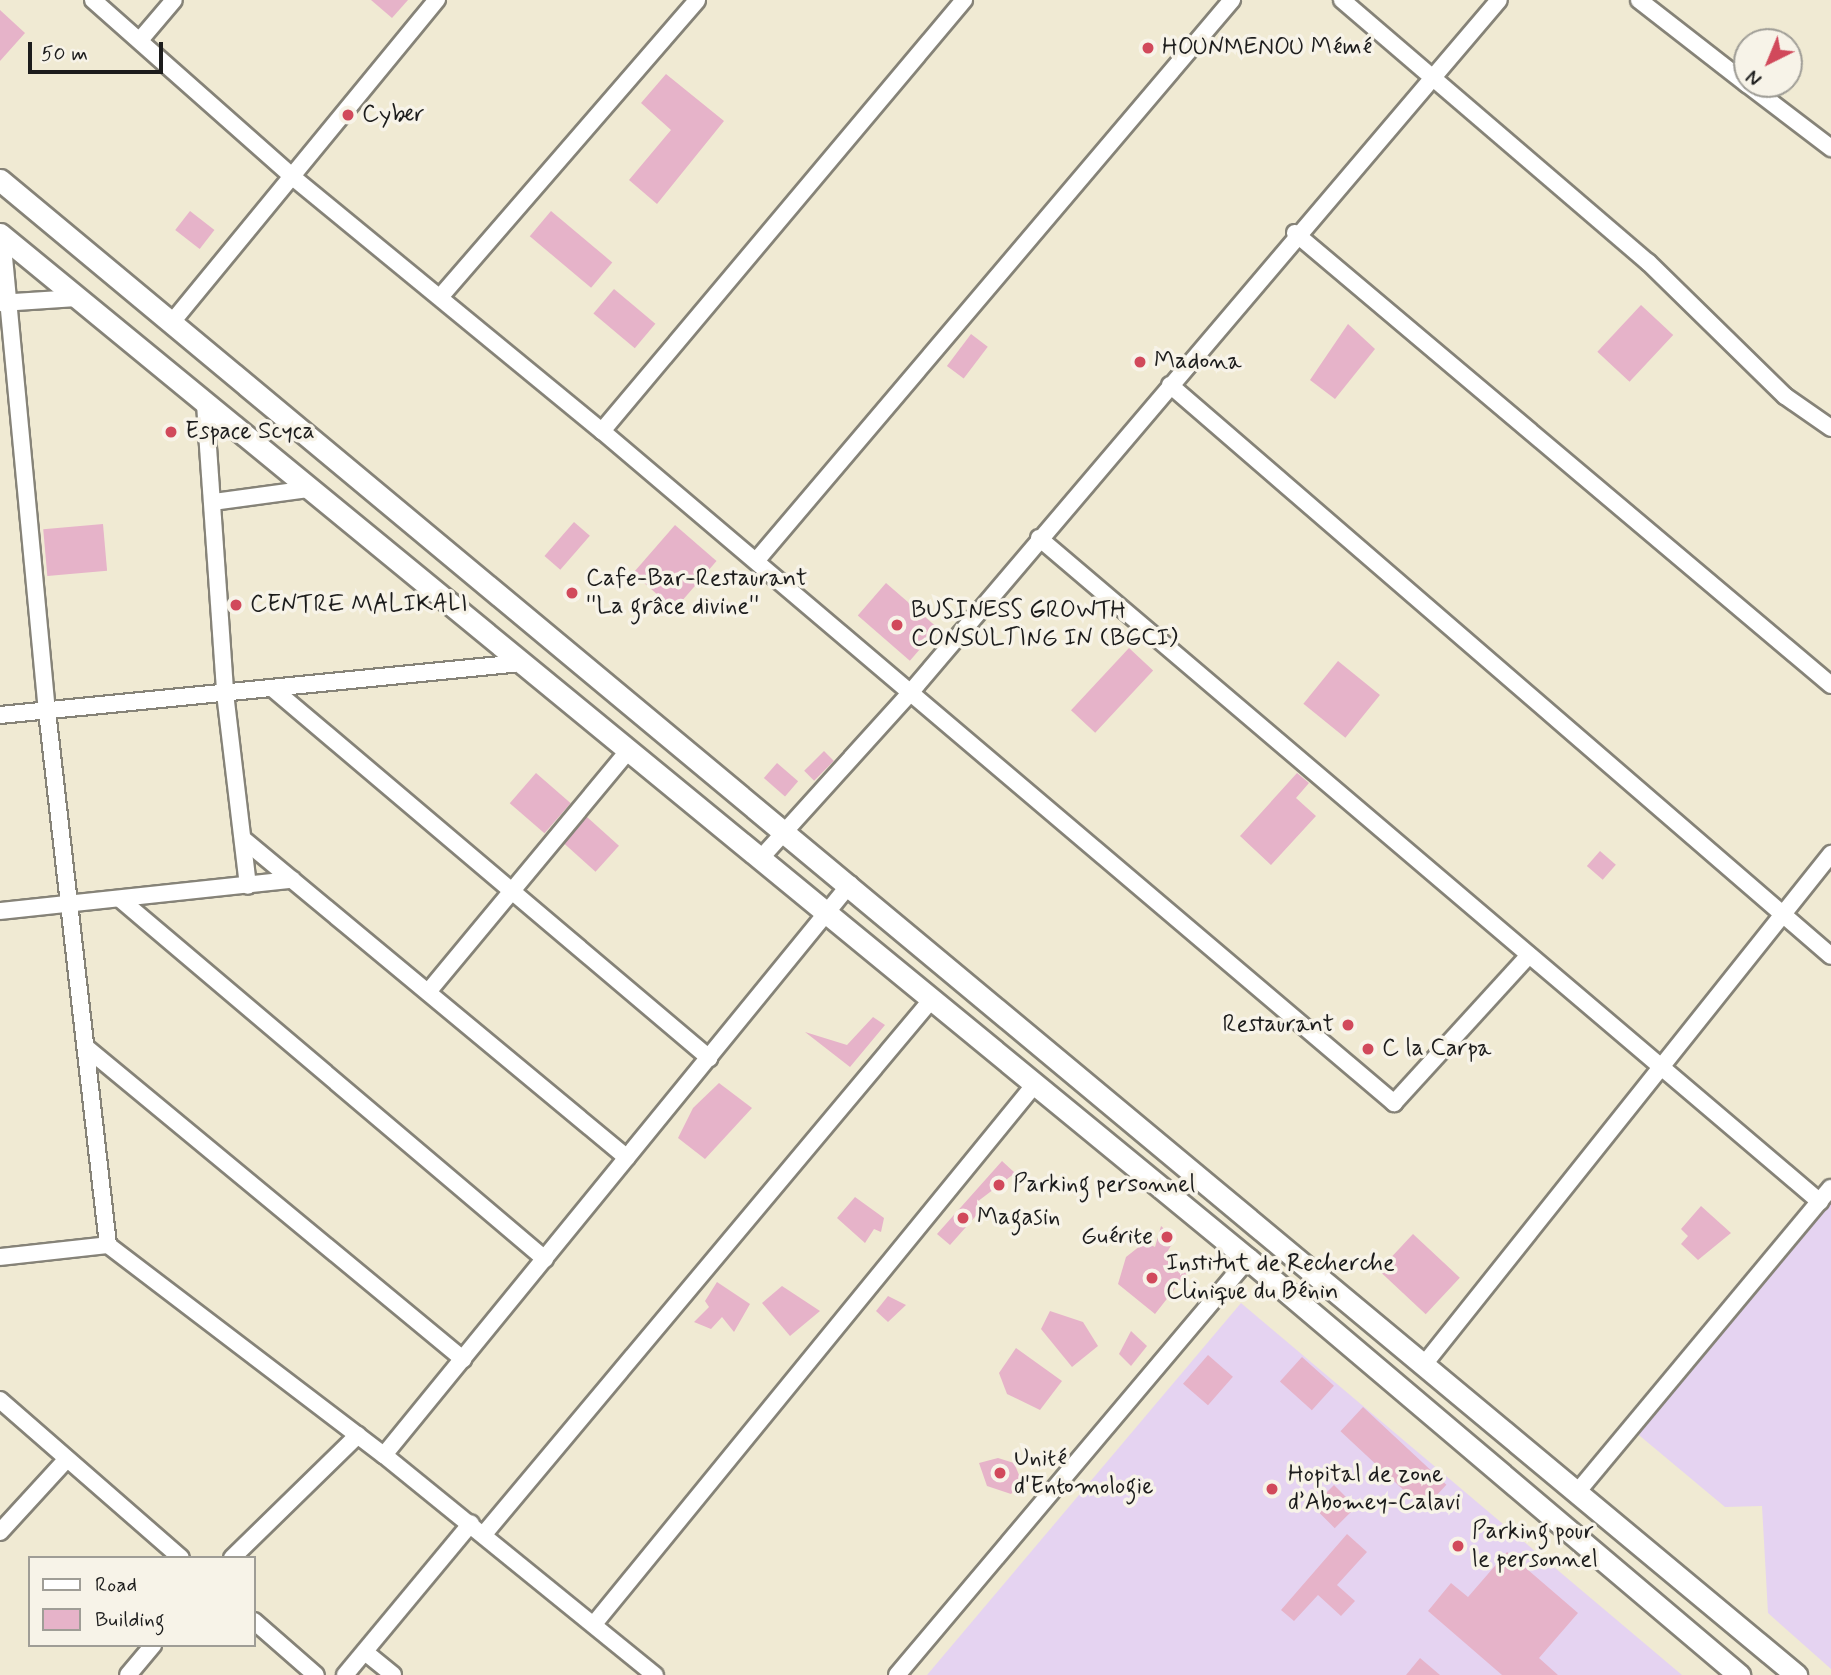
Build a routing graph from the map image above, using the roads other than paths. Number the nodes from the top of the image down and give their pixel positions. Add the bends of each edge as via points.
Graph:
1 (93, 0) edge
2 (173, 0) edge
3 (437, 0) edge
4 (697, 0) edge
5 (964, 0) edge
6 (1232, 0) edge
7 (1342, 0) edge
8 (1499, 0) edge
9 (1639, 0) edge
10 (140, 40) junction
11 (1733, 73) edge
12 (1434, 75) junction
13 (1765, 98) edge
14 (1831, 148) edge
15 (295, 178) junction
16 (0, 180) edge
17 (1295, 233) junction
18 (1, 235) edge
19 (441, 296) junction
20 (76, 298) junction
21 (4, 303) edge
22 (173, 321) junction
23 (1170, 385) junction
24 (205, 404) junction
25 (1831, 428) edge
26 (602, 430) junction
27 (309, 489) junction
28 (213, 502) junction
29 (1040, 538) junction
30 (756, 561) junction
31 (521, 663) junction
32 (1831, 685) edge
33 (272, 688) junction
34 (225, 693) junction
35 (910, 693) junction
36 (47, 711) junction
37 (0, 715) edge
38 (628, 751) junction
39 (785, 830) junction
40 (243, 839) junction
41 (1831, 854) edge
42 (760, 859) junction
43 (292, 880) junction
44 (850, 884) junction
45 (248, 887) junction
46 (511, 892) junction
47 (120, 899) junction
48 (72, 904) junction
49 (0, 911) edge
50 (827, 914) junction
51 (1784, 916) junction
52 (1529, 955) junction
53 (1831, 956) edge
54 (428, 992) junction
55 (932, 999) junction
56 (88, 1049) junction
57 (709, 1058) junction
58 (1662, 1068) junction
59 (1035, 1084) junction
60 (627, 1158) junction
61 (1831, 1188) edge
62 (1820, 1202) junction
63 (108, 1245) junction
64 (0, 1256) edge
65 (545, 1258) junction
66 (1248, 1259) junction
67 (463, 1359) junction
68 (1426, 1362) junction
69 (0, 1400) edge
70 (358, 1435) junction
71 (384, 1455) junction
72 (67, 1459) junction
73 (1580, 1490) junction
74 (471, 1523) junction
75 (0, 1531) edge
76 (484, 1534) junction
77 (179, 1556) edge
78 (234, 1556) edge
79 (256, 1623) edge
80 (594, 1624) junction
81 (151, 1647) edge
82 (365, 1652) junction
83 (128, 1675) edge
84 (316, 1675) edge
85 (345, 1675) edge
86 (393, 1675) edge
87 (655, 1675) edge
88 (897, 1675) edge
89 (1739, 1675) edge
90 (1796, 1675) edge

1 - 10 street
2 - 10 street
3 - 15 street
4 - 19 street
5 - 26 street
6 - 30 street
7 - 12 street
8 - 12 street
9 - 11 street
10 - 15 street
12 - 17 street
12 - 25 street via 1648,262 1785,396
13 - 14 street
15 - 19 street
15 - 22 street
16 - 22 street
17 - 23 street
17 - 32 street
18 - 20 street
18 - 21 street
19 - 26 street
20 - 21 street
20 - 24 street
21 - 36 street
22 - 39 street
23 - 29 street
23 - 51 street
24 - 27 street
24 - 28 street
26 - 30 street
27 - 28 street
27 - 31 street
28 - 34 street
29 - 35 street
29 - 52 street
30 - 35 street
31 - 33 street
31 - 38 street
33 - 34 street
33 - 46 street
34 - 36 street
34 - 40 street
35 - 39 street
35 - 52 street via 1394,1103
36 - 37 street
36 - 48 street
38 - 42 street
38 - 46 street
39 - 42 street
39 - 44 street
40 - 43 street
40 - 45 street
41 - 51 street
42 - 50 street
43 - 45 street
43 - 54 street
44 - 50 street
44 - 68 street
45 - 47 street
46 - 54 street
46 - 57 street
47 - 48 street
47 - 65 street
48 - 49 street
48 - 56 street
50 - 55 street
50 - 57 street
51 - 53 street
51 - 58 street
52 - 58 street
54 - 60 street
55 - 59 street
55 - 76 street
56 - 63 street
56 - 67 street
57 - 60 street
58 - 62 street
58 - 68 street
59 - 66 street
59 - 80 street
60 - 65 street
61 - 62 street
62 - 73 street
63 - 64 street
63 - 70 street
65 - 67 street
66 - 88 street
66 - 89 street
67 - 71 street
68 - 73 street
69 - 72 street
70 - 71 street
70 - 78 street
71 - 74 street
72 - 75 street
72 - 77 street
73 - 90 street
74 - 76 street
74 - 82 street
76 - 80 street
79 - 84 street
80 - 87 street
81 - 83 street
82 - 85 street
82 - 86 street

